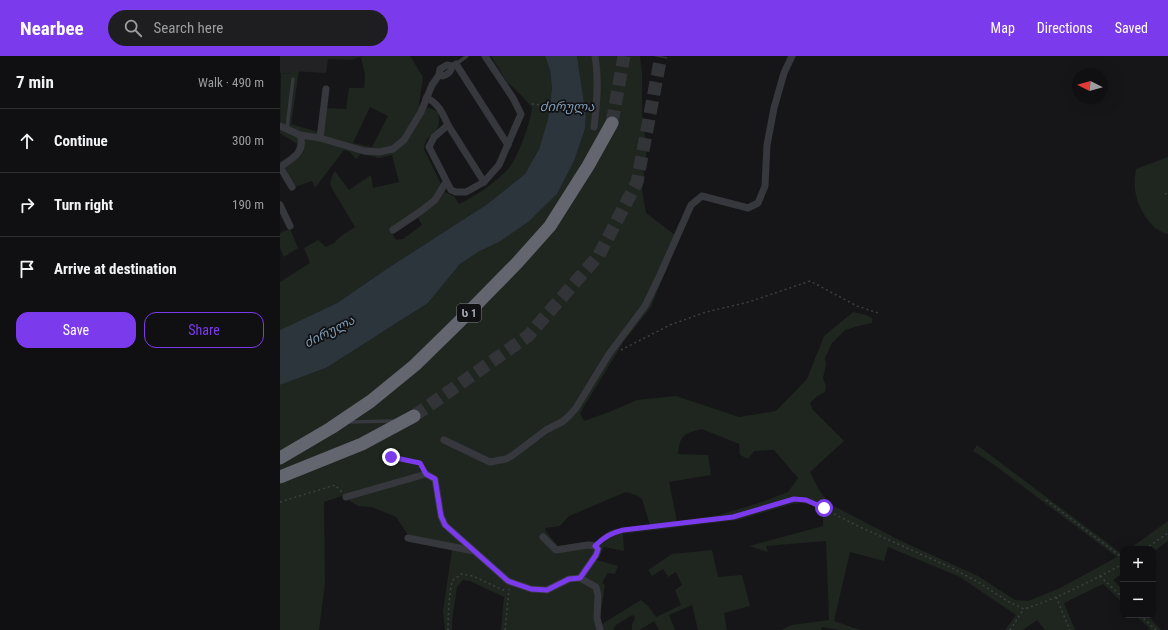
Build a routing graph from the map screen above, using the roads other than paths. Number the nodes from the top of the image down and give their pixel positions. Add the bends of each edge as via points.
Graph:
1 (467, 56) edge
2 (485, 56) edge
3 (595, 56) edge
4 (792, 56) edge
5 (454, 65) junction
6 (293, 80) dead end
7 (326, 89) dead end
8 (426, 98) junction
9 (612, 123) tunnel mouth
10 (448, 125) junction
11 (280, 126) edge
12 (594, 127) dead end
13 (287, 130) junction
14 (300, 135) junction
15 (320, 138) junction
16 (508, 145) junction
17 (446, 182) junction
18 (484, 182) junction
19 (292, 187) dead end
20 (280, 205) edge
21 (290, 226) dead end
22 (393, 230) dead end
23 (410, 418) joint
24 (339, 422) junction
25 (444, 440) dead end
26 (391, 457) dead end
27 (280, 458) edge
28 (426, 474) junction
29 (280, 477) edge
30 (346, 497) road end
31 (408, 538) dead end
32 (543, 538) dead end
33 (475, 551) junction
34 (580, 578) junction
35 (600, 630) edge

1 - 5 lane
2 - 16 street via 521,114
3 - 12 street via 598,87
4 - 25 street via 774,108 767,145 765,186 758,203 748,208 702,196 691,205 645,306 609,354 569,416 506,459 490,462
5 - 8 street via 446,65 440,69
5 - 16 street
6 - 13 lane
7 - 15 street
8 - 10 street via 431,99 440,109
8 - 15 street via 421,112 404,140 393,149 380,152 364,151
9 - 24 highway, ს 1 via 550,226 517,263 415,364 371,401
10 - 17 street via 434,137 428,147
10 - 18 street
11 - 13 street
13 - 14 street
14 - 15 street
14 - 19 street via 300,151 280,167
16 - 18 street via 499,165
17 - 18 street via 451,190 456,192 466,192
17 - 22 street via 435,200
20 - 21 street
23 - 24 lane
23 - 29 highway via 362,444
24 - 27 highway, ს 1
26 - 28 lane via 420,463
28 - 30 street
28 - 33 street via 435,479 445,525
31 - 33 street
32 - 34 street via 556,550 588,545 598,549
33 - 34 street via 508,581 531,589 547,590 569,579
34 - 35 street via 596,587

